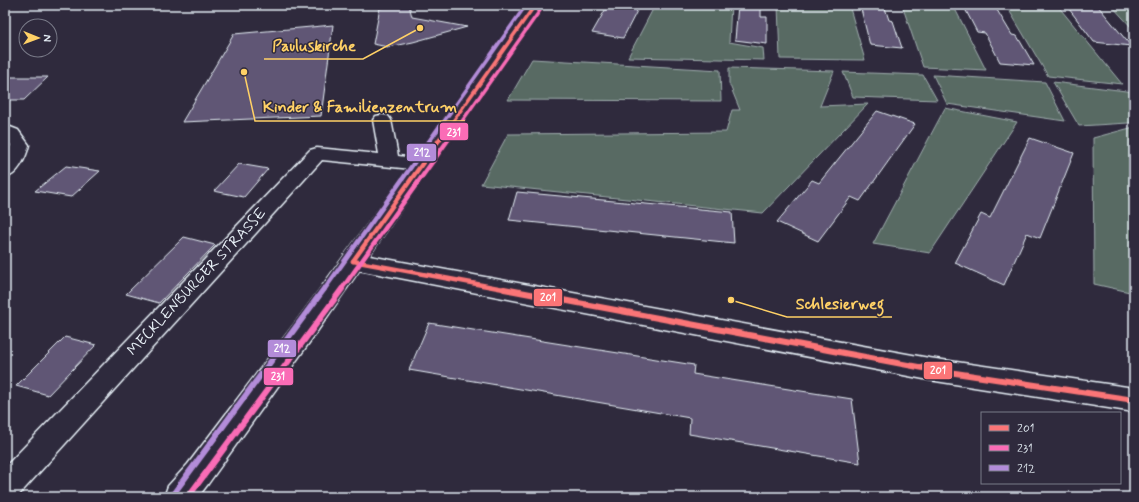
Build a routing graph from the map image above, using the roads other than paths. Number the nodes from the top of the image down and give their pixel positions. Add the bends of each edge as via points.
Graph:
1 (535, 5) edge
2 (382, 120) dead end
3 (5, 130) edge
4 (390, 161) junction
5 (422, 164) junction
6 (5, 172) edge
7 (353, 261) junction
8 (1134, 400) edge
9 (5, 488) edge
10 (179, 497) edge

1 - 5 street
2 - 4 street
3 - 6 street via 12,134 20,145 17,156
4 - 5 street, MECKLENBURGER STRASSE
4 - 9 street, MECKLENBURGER STRASSE via 316,154
5 - 7 street
7 - 8 street via 929,369
7 - 10 street via 203,468

